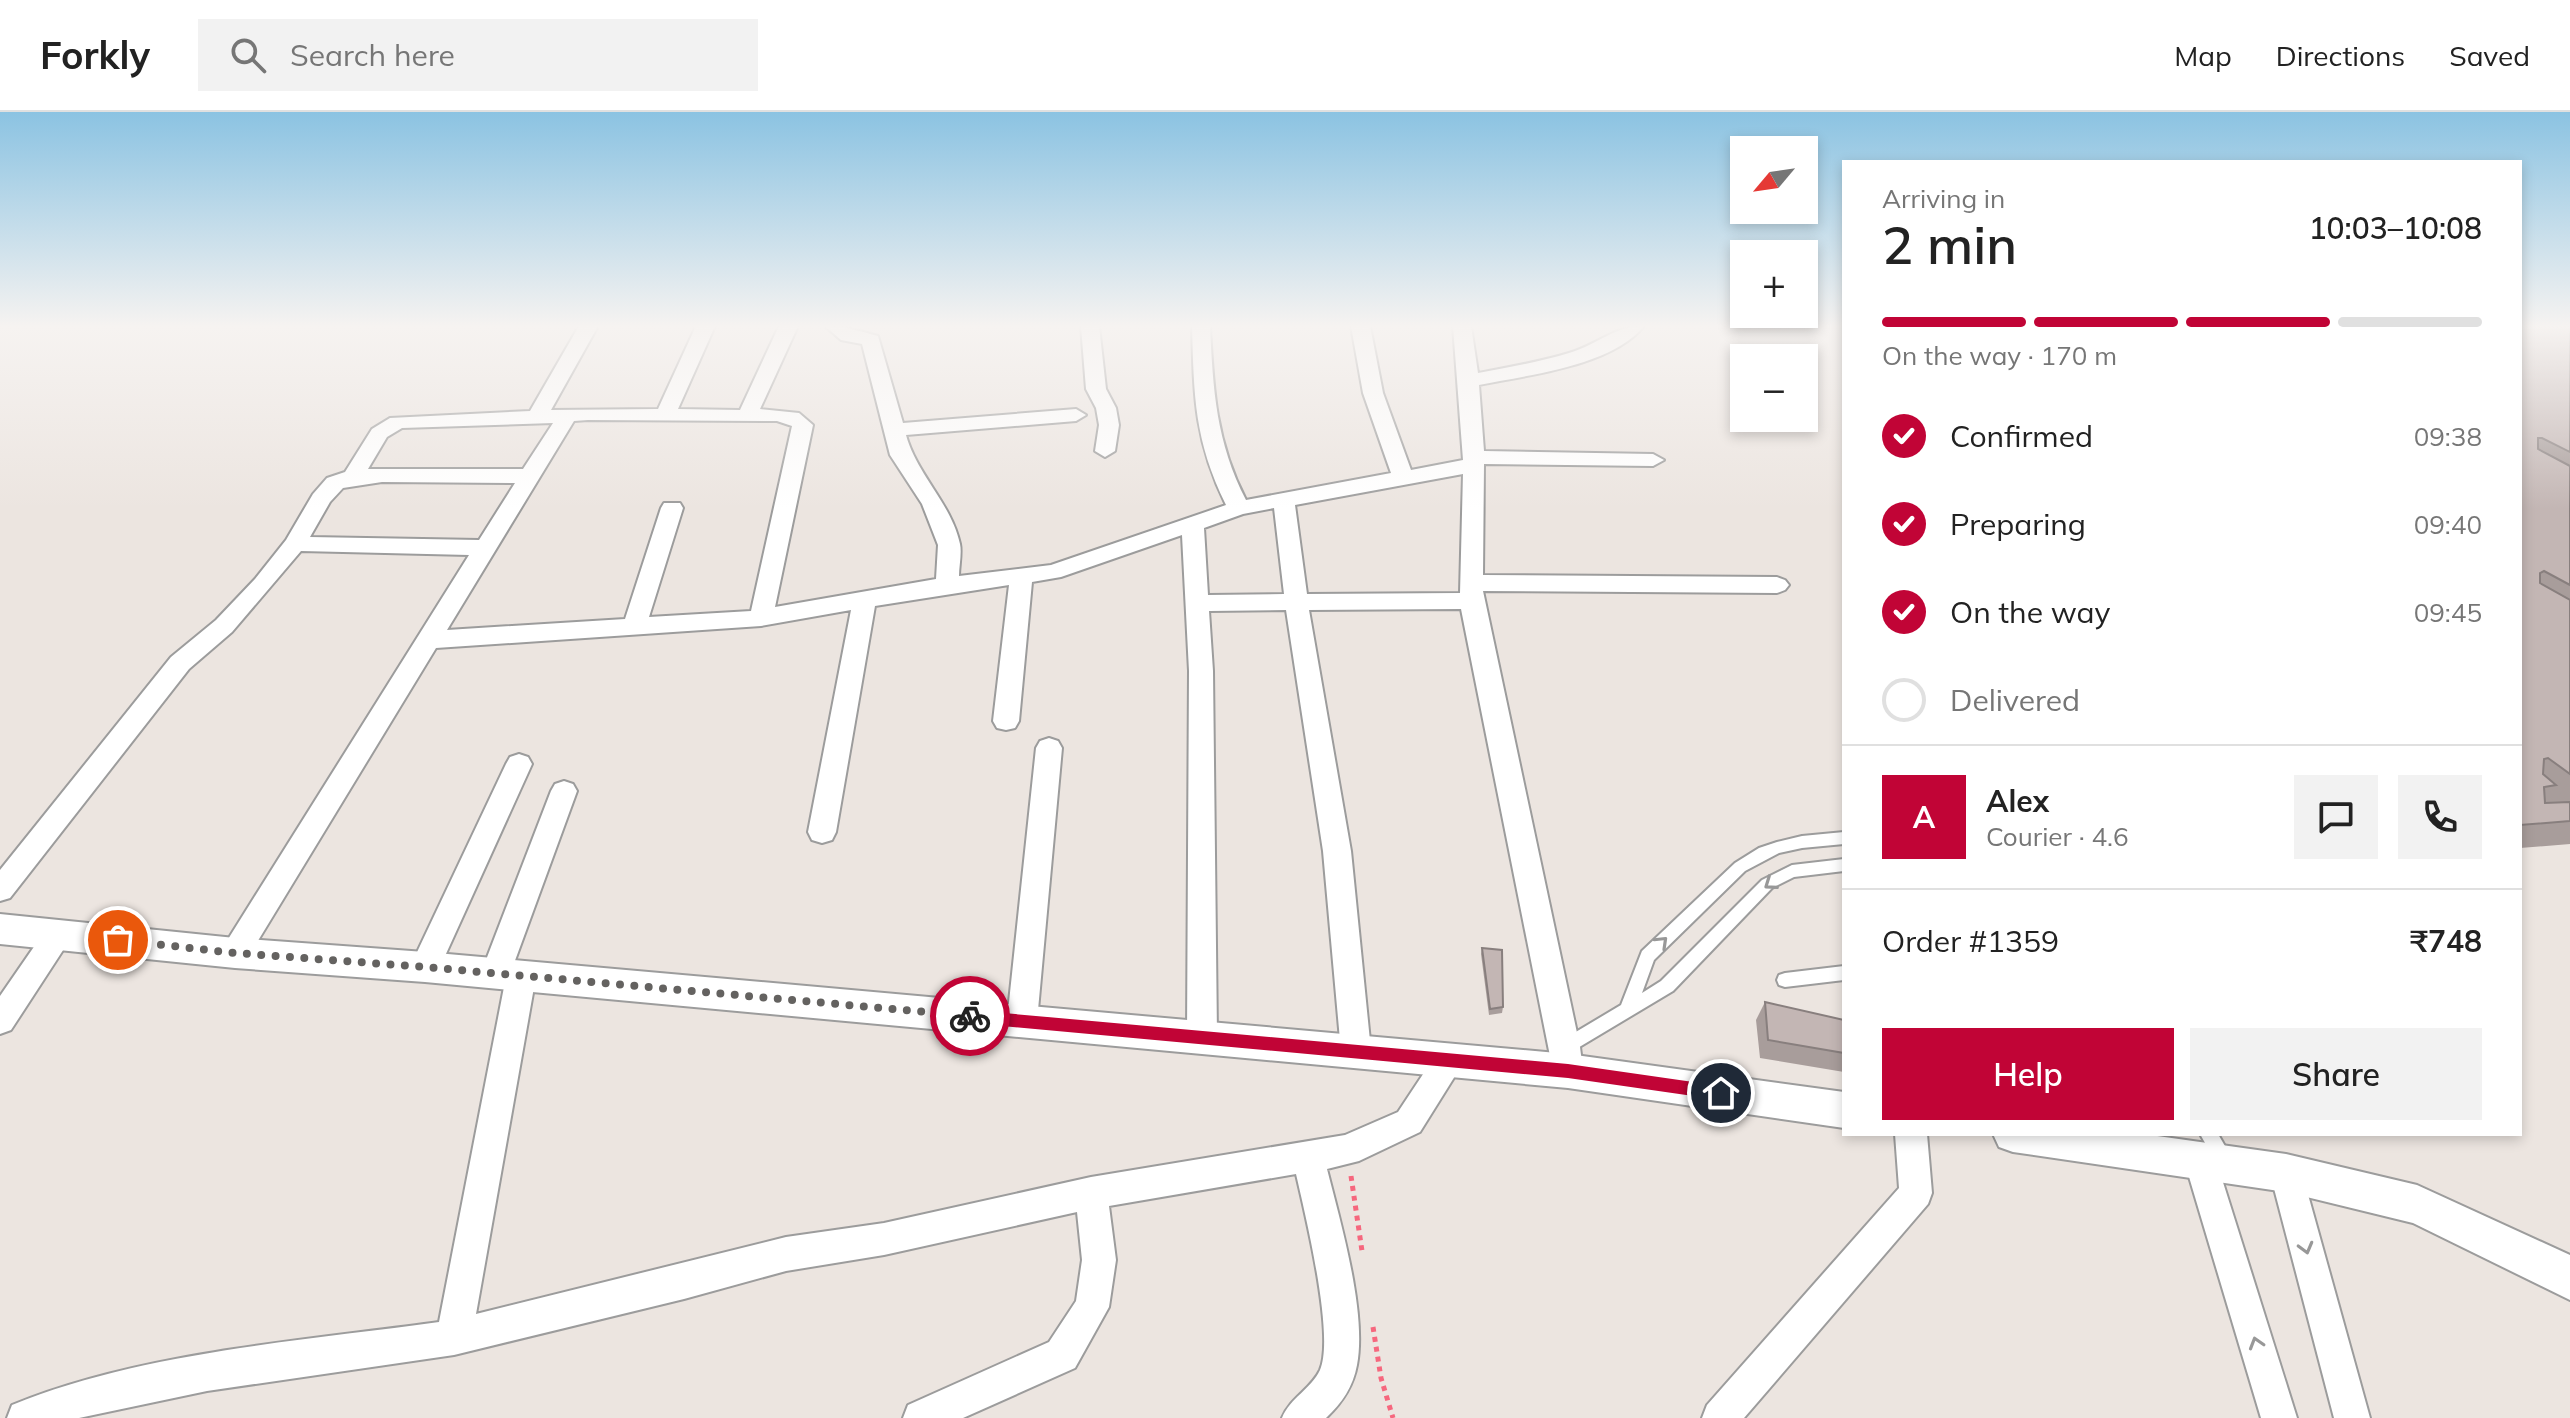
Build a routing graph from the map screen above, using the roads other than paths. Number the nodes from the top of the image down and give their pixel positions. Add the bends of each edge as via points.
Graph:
1 (554, 387) edge
2 (678, 387) edge
3 (761, 387) edge
4 (887, 387) edge
5 (1096, 387) edge
6 (1203, 387) edge
7 (1372, 387) edge
8 (1469, 387) edge
9 (666, 414) junction
10 (1076, 415) dead end
11 (567, 416) junction
12 (747, 416) junction
13 (537, 417) junction
14 (895, 430) junction
15 (1105, 451) dead end
16 (1653, 460) dead end
17 (1474, 461) junction
18 (529, 476) junction
19 (353, 477) junction
20 (1404, 479) junction
21 (1284, 502) junction
22 (672, 508) dead end
23 (1239, 508) junction
24 (1193, 524) junction
25 (295, 544) junction
26 (486, 548) junction
27 (1021, 578) junction
28 (947, 585) junction
29 (1777, 585) dead end
30 (1471, 592) junction
31 (864, 602) junction
32 (1197, 603) junction
33 (1298, 603) junction
34 (761, 618) junction
35 (634, 628) junction
36 (429, 640) junction
37 (1006, 721) dead end
38 (1049, 748) dead end
39 (519, 764) dead end
40 (564, 791) dead end
41 (822, 832) dead end
42 (1842, 838) edge
43 (1842, 865) edge
44 (0, 890) edge
45 (0, 929) edge
46 (59, 933) junction
47 (235, 953) junction
48 (425, 967) junction
49 (1842, 973) edge
50 (508, 974) junction
51 (1785, 980) dead end
52 (1627, 1010) junction
53 (0, 1021) edge
54 (1022, 1021) junction
55 (1202, 1037) junction
56 (1356, 1051) junction
57 (1566, 1059) junction
58 (1450, 1060) junction
59 (1842, 1110) edge
60 (1911, 1136) edge
61 (2034, 1136) edge
62 (2211, 1153) edge
63 (1308, 1156) junction
64 (2286, 1173) junction
65 (1091, 1193) junction
66 (2570, 1279) edge
67 (454, 1337) junction
68 (933, 1416) edge
69 (25, 1418) edge
70 (1300, 1418) edge
71 (1720, 1418) edge
72 (2279, 1418) edge
73 (2352, 1418) edge

1 - 13 street
2 - 9 street
3 - 12 street
4 - 14 street
5 - 15 street via 1109,425
6 - 23 street via 1220,471
7 - 20 street
8 - 17 street
9 - 11 street
9 - 12 street
10 - 14 street
11 - 13 street
11 - 18 street
12 - 34 street via 789,416 803,425
13 - 19 street via 397,422 379,433
14 - 28 street via 901,455 933,504 949,545
16 - 17 street
17 - 20 street
17 - 30 street
18 - 19 street
18 - 26 street
19 - 25 street via 335,483 321,499
20 - 21 street
21 - 23 street
21 - 33 street
22 - 35 street
23 - 24 street
24 - 27 street
24 - 32 street
25 - 26 street
25 - 44 street via 224,626 180,663
26 - 36 street
27 - 28 street
27 - 37 street
28 - 31 street
29 - 30 street
30 - 33 street
30 - 57 street
31 - 34 street
31 - 41 street
32 - 33 street
32 - 55 street
33 - 56 street via 1337,851
34 - 35 street
35 - 36 street
36 - 47 street
38 - 54 street
39 - 48 street
40 - 50 street
52 -> 42 lane via 1648,956 1756,854 1789,842
43 -> 52 lane via 1792,871 1767,884 1667,986
45 - 46 street
46 - 47 street
46 - 53 street
47 - 48 street
48 - 50 street
49 - 51 lane
50 - 54 street
50 - 67 street
52 - 57 lane
54 - 55 street
55 - 56 street
56 - 58 street
57 - 58 street
57 - 59 street
58 - 63 street via 1409,1122 1348,1150
60 - 71 street via 1916,1193
61 - 62 street
62 - 64 street
72 -> 62 street
63 - 65 street
63 - 70 street via 1342,1342 1336,1381
64 - 66 street via 2417,1205
64 -> 73 street
65 - 67 street via 884,1239 786,1254
65 - 68 street via 1099,1260 1092,1307 1062,1355
67 - 69 street via 178,1379 91,1396

